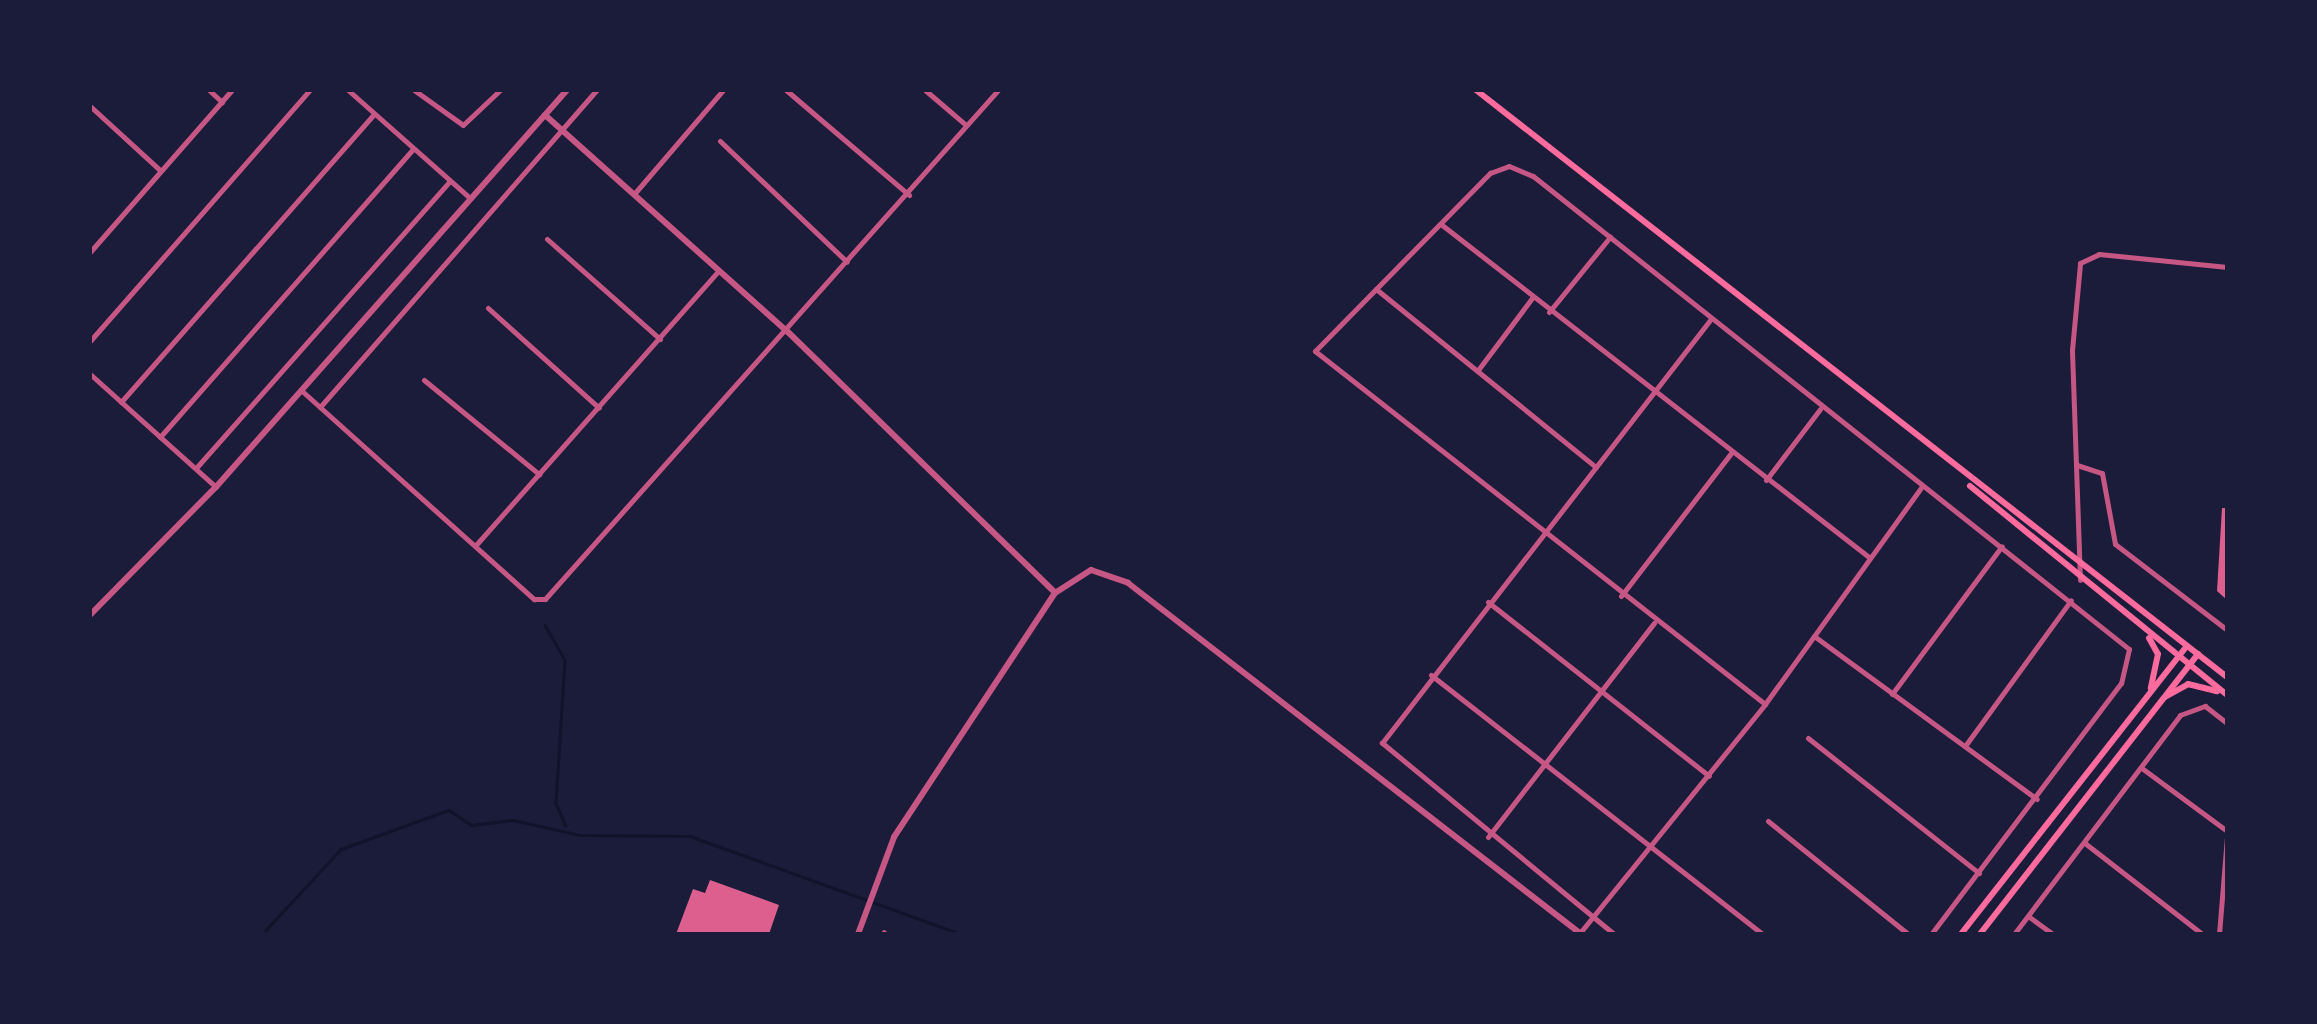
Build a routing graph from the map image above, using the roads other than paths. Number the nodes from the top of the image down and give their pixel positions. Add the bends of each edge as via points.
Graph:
1 (209, 90) edge
2 (232, 90) edge
3 (310, 90) edge
4 (348, 90) edge
5 (414, 90) edge
6 (500, 90) edge
7 (567, 90) edge
8 (598, 90) edge
9 (723, 90) edge
10 (786, 90) edge
11 (926, 90) edge
12 (998, 90) edge
13 (1476, 90) edge
14 (222, 102) junction
15 (90, 106) edge
16 (96, 112) junction
17 (374, 114) junction
18 (545, 114) junction
19 (90, 119) edge
20 (966, 125) junction
21 (561, 130) junction
22 (720, 141) dead end
23 (413, 149) junction
24 (161, 171) junction
25 (450, 181) junction
26 (634, 194) junction
27 (909, 196) junction
28 (470, 198) junction
29 (1442, 225) junction
30 (1610, 236) junction
31 (547, 239) dead end
32 (90, 252) edge
33 (847, 262) junction
34 (2227, 267) edge
35 (720, 270) junction
36 (1376, 289) junction
37 (1532, 298) junction
38 (488, 308) dead end
39 (1549, 312) junction
40 (1710, 320) junction
41 (788, 332) junction
42 (660, 339) junction
43 (90, 340) edge
44 (1478, 370) junction
45 (90, 374) edge
46 (424, 380) dead end
47 (302, 391) junction
48 (1654, 392) junction
49 (121, 402) junction
50 (320, 407) junction
51 (599, 408) junction
52 (1820, 409) junction
53 (160, 437) junction
54 (1732, 453) junction
55 (1944, 461) junction
56 (2077, 466) junction
57 (1596, 467) junction
58 (196, 468) junction
59 (540, 474) junction
60 (1766, 480) junction
61 (216, 487) junction
62 (1921, 488) junction
63 (1541, 537) junction
64 (475, 546) junction
65 (2002, 546) junction
66 (1871, 558) junction
67 (2081, 564) junction
68 (2080, 580) junction
69 (1055, 593) junction
70 (1620, 596) junction
71 (2071, 600) junction
72 (1488, 602) junction
73 (90, 615) edge
74 (1654, 624) junction
75 (2227, 630) edge
76 (2146, 632) junction
77 (1814, 636) junction
78 (2186, 646) junction
79 (2198, 654) junction
80 (2178, 658) junction
81 (2188, 665) junction
82 (1431, 675) junction
83 (2227, 677) edge
84 (2151, 689) junction
85 (1602, 692) junction
86 (1892, 694) junction
87 (2227, 696) edge
88 (2164, 697) junction
89 (1765, 704) junction
90 (2227, 723) edge
91 (1808, 738) dead end
92 (1964, 746) junction
93 (1544, 763) junction
94 (2142, 769) junction
95 (1709, 776) junction
96 (2037, 800) junction
97 (1768, 821) dead end
98 (2227, 834) edge
99 (1488, 837) junction
100 (1651, 844) junction
101 (2086, 844) junction
102 (1979, 873) junction
103 (1592, 916) junction
104 (2028, 916) junction
105 (858, 934) edge
106 (1580, 934) edge
107 (1614, 934) edge
108 (1763, 934) edge
109 (1908, 934) edge
110 (1931, 934) edge
111 (1961, 934) edge
112 (1980, 934) edge
113 (2014, 934) edge
114 (2053, 934) edge
115 (2202, 934) edge
116 (2219, 934) edge

1 - 14 street
2 - 14 street
3 - 43 street
4 - 17 street
5 - 6 street via 463,126
7 - 18 street
8 - 21 street
9 - 26 street
10 - 27 street
11 - 20 street
12 - 20 street
13 - 55 main road
14 - 24 street
15 - 16 street
16 - 19 street
16 - 24 street
17 - 23 street
17 - 49 street
18 - 21 street
18 - 28 street
20 - 27 street
21 - 26 street
21 - 50 street
22 - 33 street
23 - 25 street
23 - 53 street
24 - 32 street
25 - 28 street
25 - 58 street
26 - 35 street
27 - 33 street
28 - 47 street
29 - 30 street via 1490,173 1509,166
29 - 36 street
29 - 37 street
30 - 39 street
30 - 40 street
31 - 42 street
33 - 41 street
34 - 56 street via 2100,254 2080,263 2072,350
35 - 41 street
35 - 42 street
36 - 44 street
36 - 63 street via 1315,350
37 - 39 street
37 - 44 street
38 - 51 street
39 - 48 street
40 - 48 street
40 - 52 street
41 - 64 street via 540,601
41 - 69 street
42 - 51 street
44 - 57 street
45 - 49 street
46 - 59 street
47 - 50 street
47 - 61 street
48 - 54 street
48 - 57 street
49 - 53 street
50 - 64 street
51 - 59 street
52 - 60 street
52 - 62 street
53 - 58 street
54 - 60 street
54 - 70 street
55 - 67 main road
55 - 68 main road
56 - 67 street
56 - 75 street via 2102,473 2115,544
57 - 63 street
58 - 61 street
59 - 64 street
60 - 66 street
61 - 73 street
62 - 65 street
62 - 66 street
63 - 70 street
63 - 72 street
65 - 71 street
65 - 86 street
66 - 77 street
67 - 68 street
67 - 78 main road
68 - 76 main road
69 - 105 street via 894,837
69 - 106 street via 1083,571 1128,583
70 - 74 street
71 - 92 street
71 - 96 street via 2129,649 2130,670
72 - 82 street
72 - 85 street
74 - 85 street
74 - 89 street
76 - 80 main road
76 - 84 main road via 2158,654
77 - 86 street
77 - 89 street
78 - 79 main road
78 - 80 main road
79 - 81 main road
79 - 83 main road
80 - 81 main road
80 - 84 main road
81 - 87 main road
81 - 88 main road
82 - 93 street
82 - 99 street via 1382,743
84 - 111 main road
85 - 93 street
85 - 95 street
86 - 92 street
87 - 88 main road via 2203,684
88 - 112 main road
89 - 95 street
90 - 94 street via 2191,706
91 - 102 street
92 - 96 street
93 - 99 street
93 - 100 street
94 - 98 street
94 - 101 street
95 - 100 street
96 - 102 street
97 - 109 street
98 - 116 street
99 - 103 street
100 - 103 street
100 - 108 street
101 - 104 street
101 - 115 street
102 - 110 street
103 - 106 street
103 - 107 street
104 - 113 street
104 - 114 street

